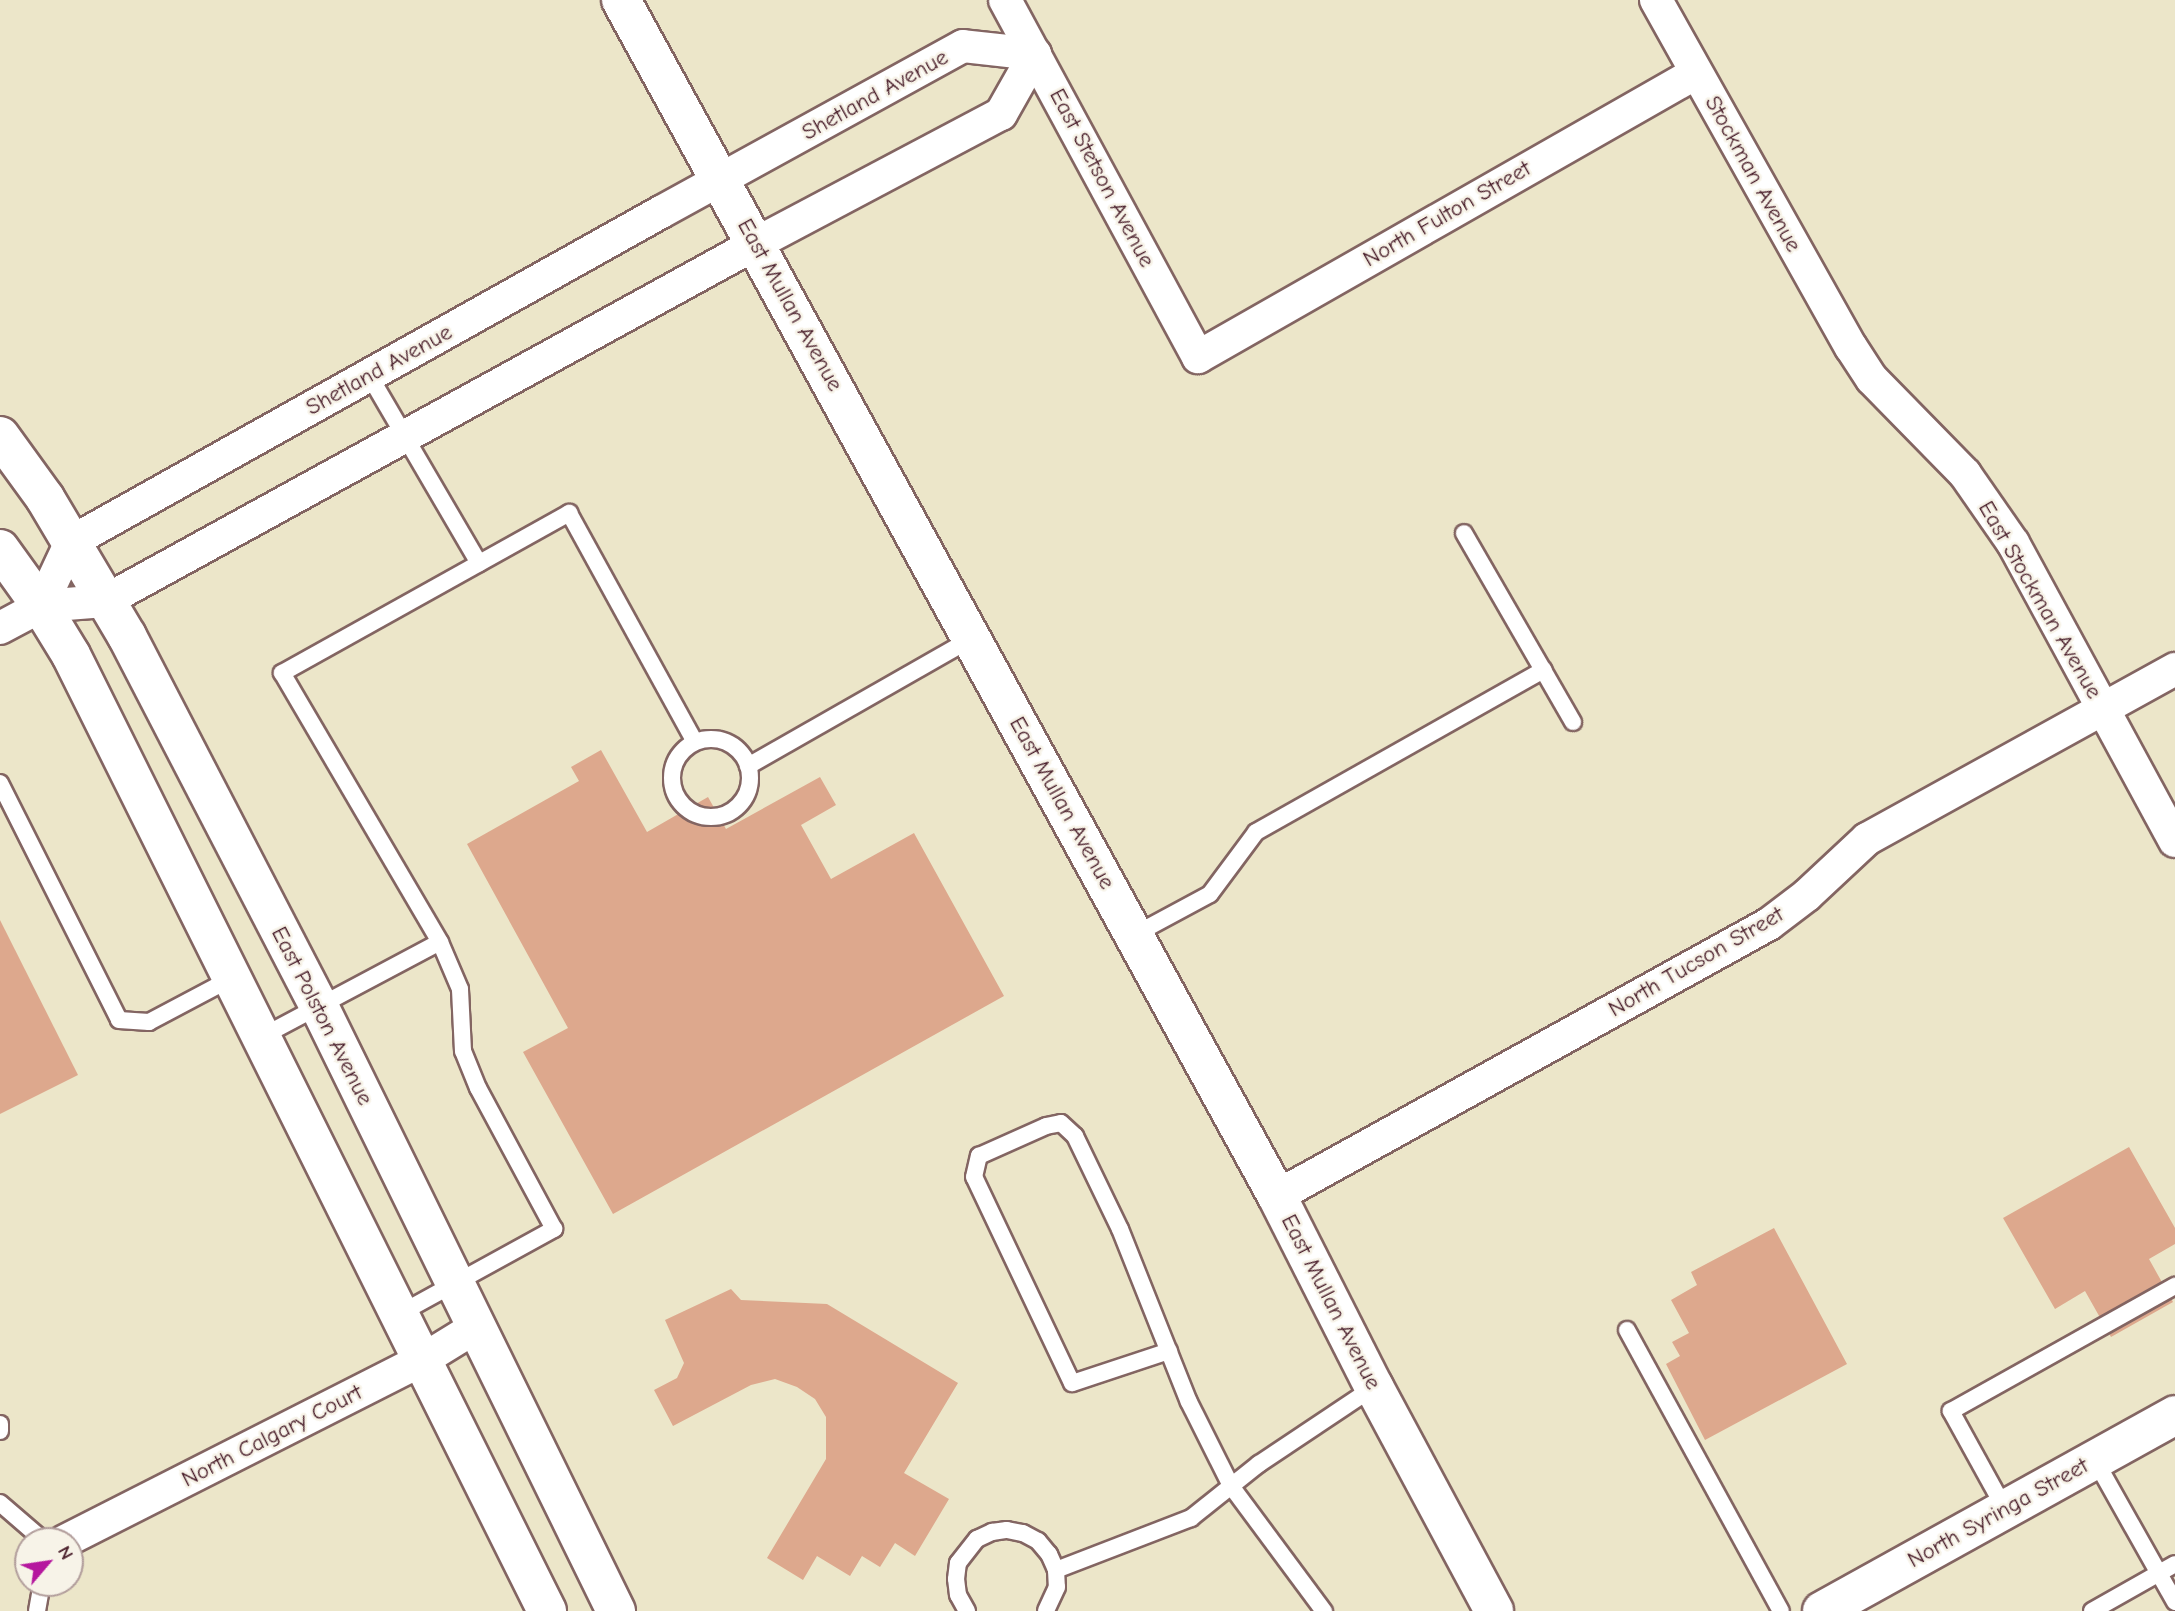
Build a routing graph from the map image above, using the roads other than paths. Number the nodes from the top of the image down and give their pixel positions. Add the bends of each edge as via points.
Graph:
1 (621, 0) edge
2 (1005, 0) edge
3 (1656, 0) edge
4 (1035, 54) junction
5 (1696, 73) junction
6 (720, 180) junction
7 (757, 243) junction
8 (1851, 347) joint
9 (1198, 357) joint
10 (369, 375) junction
11 (0, 436) edge
12 (405, 437) junction
13 (1464, 533) dead end
14 (71, 542) junction
15 (0, 549) edge
16 (479, 563) junction
17 (105, 601) junction
18 (41, 606) junction
19 (0, 628) edge
20 (973, 639) junction
21 (2175, 669) edge
22 (1543, 670) junction
23 (2103, 710) junction
24 (1573, 722) dead end
25 (695, 742) junction
26 (748, 766) junction
27 (0, 783) edge
28 (2175, 841) edge
29 (1134, 935) junction
30 (440, 942) junction
31 (233, 977) junction
32 (318, 1006) junction
33 (263, 1036) junction
34 (1277, 1196) junction
35 (455, 1285) junction
36 (2175, 1286) edge
37 (401, 1313) junction
38 (476, 1327) junction
39 (1627, 1330) dead end
40 (1169, 1351) junction
41 (424, 1359) junction
42 (1374, 1387) junction
43 (2175, 1415) edge
44 (0, 1424) edge
45 (0, 1431) edge
46 (2095, 1460) junction
47 (1231, 1486) junction
48 (0, 1503) edge
49 (2005, 1510) junction
50 (28, 1527) edge
51 (84, 1531) edge
52 (2175, 1564) edge
53 (1056, 1570) junction
54 (2159, 1573) junction
55 (2175, 1602) edge
56 (965, 1610) edge
57 (547, 1611) edge
58 (616, 1611) edge
59 (1046, 1611) edge
60 (1324, 1611) edge
61 (1494, 1611) edge
62 (1781, 1611) edge
63 (1822, 1611) edge
64 (2092, 1611) edge

1 - 6 street, East Mullan Avenue
2 - 4 street, East Stetson Avenue
3 - 5 street, Stockman Avenue
4 - 6 street, Shetland Avenue via 962,46
4 - 7 street via 1001,114
4 - 9 street, East Stetson Avenue
5 - 8 street, Stockman Avenue
5 - 9 street, North Fulton Street
6 - 7 street, East Mullan Avenue
6 - 10 street, Shetland Avenue
7 - 12 street
7 - 20 street, East Mullan Avenue
8 - 23 street, East Stockman Avenue via 1872,379 1965,474 2012,543
10 - 12 lane
10 - 14 street, Shetland Avenue
11 - 14 street, East Polston Avenue
12 - 16 lane
12 - 17 street
13 - 22 lane
14 - 17 street, East Polston Avenue
14 - 18 street
15 - 18 street
16 - 25 lane via 569,513
16 - 30 lane via 282,673
17 - 18 street
17 - 32 street, East Polston Avenue
18 - 19 street
18 - 31 street via 71,655
20 - 26 lane
20 - 29 street, East Mullan Avenue
21 - 23 street, North Tucson Street
22 - 24 lane
22 - 29 lane via 1256,832 1210,894
23 - 28 street, East Stockman Avenue
23 - 34 street, North Tucson Street via 1867,839 1769,924
25 - 26 lane via 721,740 733,745
25 - 26 lane via 676,759 672,771 676,796 694,814 719,816 741,803 747,792
27 - 31 lane via 118,1020 149,1022
29 - 34 street, East Mullan Avenue
30 - 32 lane
30 - 35 lane via 460,989 463,1051 554,1229
31 - 33 street
32 - 33 lane
32 - 35 street, East Polston Avenue
33 - 37 street
34 - 42 street, East Mullan Avenue
35 - 37 lane
35 - 38 street, East Polston Avenue
36 - 49 lane via 1951,1411
37 - 41 street
38 - 41 street, North Calgary Court
38 - 58 street, East Polston Avenue
39 - 62 lane
40 - 40 lane via 1120,1229 1075,1136 1061,1123 1046,1126 979,1156 974,1177 1072,1383
40 - 47 lane
41 - 51 street, North Calgary Court
41 - 57 street
42 - 47 lane
42 - 61 street, East Mullan Avenue
43 - 46 street, North Syringa Street
44 - 45 lane
46 - 49 street, North Syringa Street
46 - 54 lane
47 - 53 lane via 1191,1518
47 - 60 lane
48 - 50 lane
49 - 63 street, North Syringa Street
52 - 54 lane
53 - 56 lane via 1038,1541 1023,1532 992,1532 977,1539 958,1563 958,1595
53 - 59 lane via 1057,1587
54 - 55 lane
54 - 64 lane

